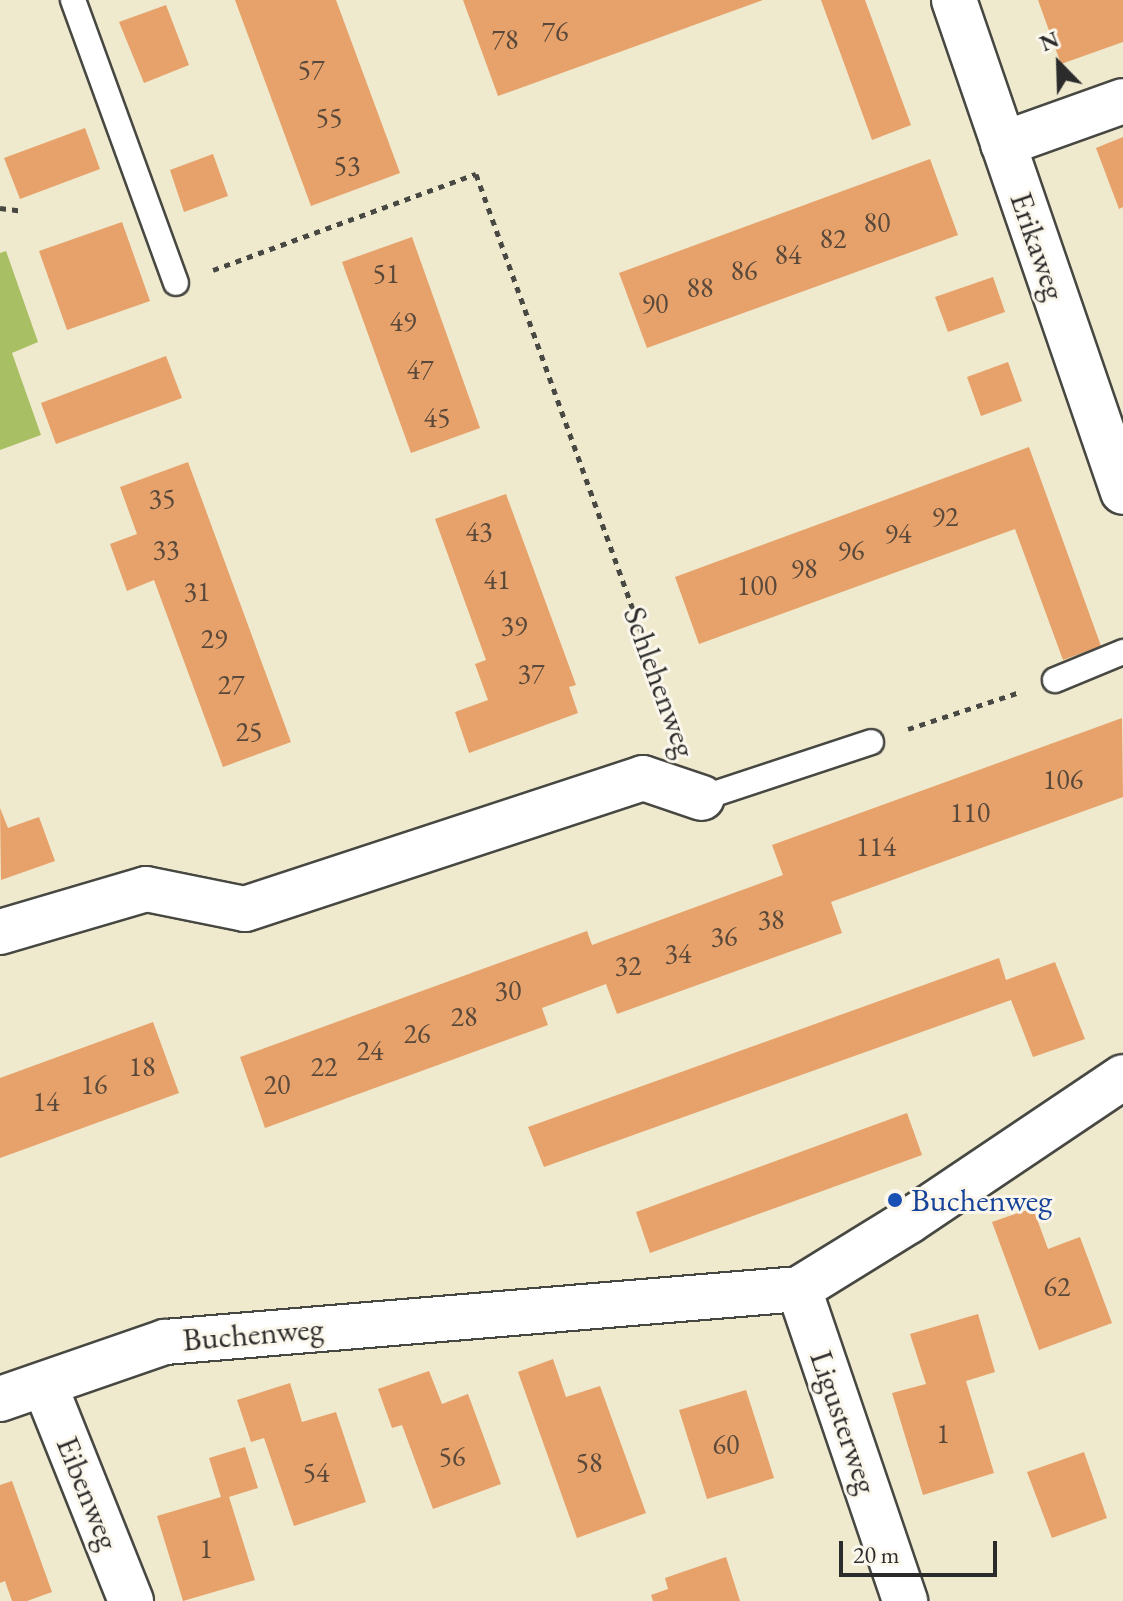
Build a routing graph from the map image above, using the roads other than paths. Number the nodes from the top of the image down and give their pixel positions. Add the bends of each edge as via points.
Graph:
1 (73, 0) edge
2 (954, 0) edge
3 (1123, 101) edge
4 (1003, 144) junction
5 (176, 283) road end
6 (1123, 492) edge
7 (1123, 652) edge
8 (1055, 680) road end
9 (871, 742) road end
10 (702, 798) joint
11 (0, 932) edge
12 (1123, 1077) edge
13 (799, 1289) junction
14 (45, 1386) junction
15 (0, 1399) edge
16 (131, 1601) edge
17 (905, 1601) edge

1 - 5 lane
2 - 4 street, Erikaweg
3 - 4 street
4 - 6 street, Erikaweg
7 - 8 lane
9 - 10 lane
10 - 11 street, Schlehenweg via 643,778 245,909 146,889
12 - 13 street, Buchenweg
13 - 14 street, Buchenweg via 165,1342
13 - 17 street, Ligusterweg
14 - 15 street, Buchenweg
14 - 16 street, Eibenweg

